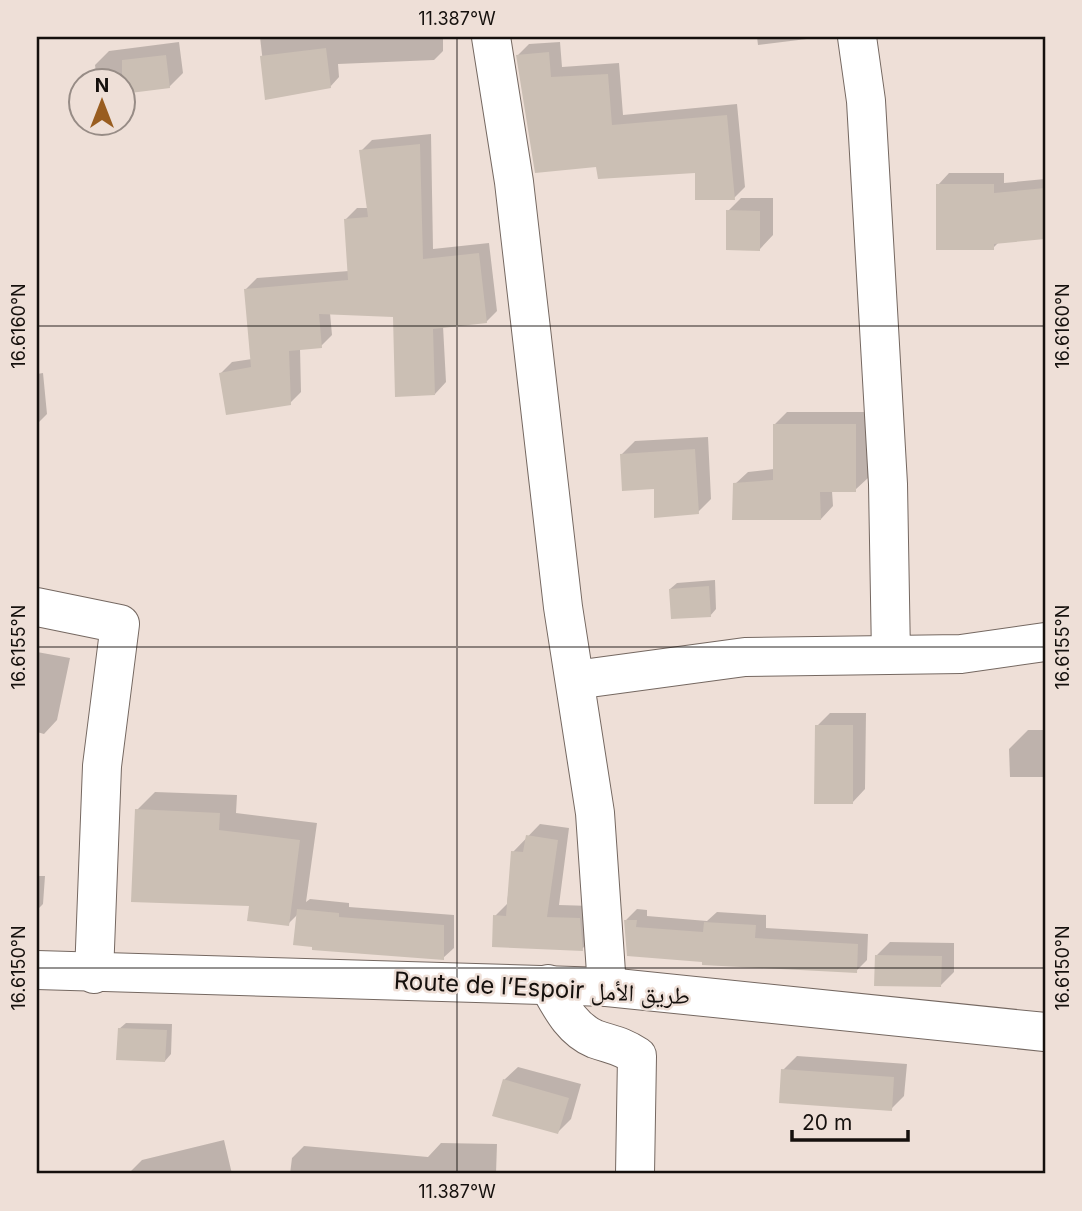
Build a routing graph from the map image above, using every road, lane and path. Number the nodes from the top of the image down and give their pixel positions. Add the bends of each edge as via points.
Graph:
1 (491, 37) edge
2 (857, 37) edge
3 (37, 607) edge
4 (1045, 642) edge
5 (891, 655) junction
6 (575, 680) junction
7 (37, 971) edge
8 (93, 974) junction
9 (548, 984) junction
10 (607, 987) junction
11 (1045, 1032) edge
12 (635, 1174) edge

1 - 6 main road via 514,182
2 - 5 main road via 866,101 888,484
3 - 8 main road via 120,624 102,766
4 - 5 main road via 961,654
5 - 6 main road via 745,657
6 - 10 main road via 595,813
7 - 8 main road, Route de l’Espoir طريق الأمل
8 - 9 main road, Route de l’Espoir طريق الأمل
9 - 10 main road, Route de l’Espoir طريق الأمل
9 - 12 main road via 566,1017 593,1038 622,1046 636,1056
10 - 11 main road, Route de l’Espoir طريق الأمل

